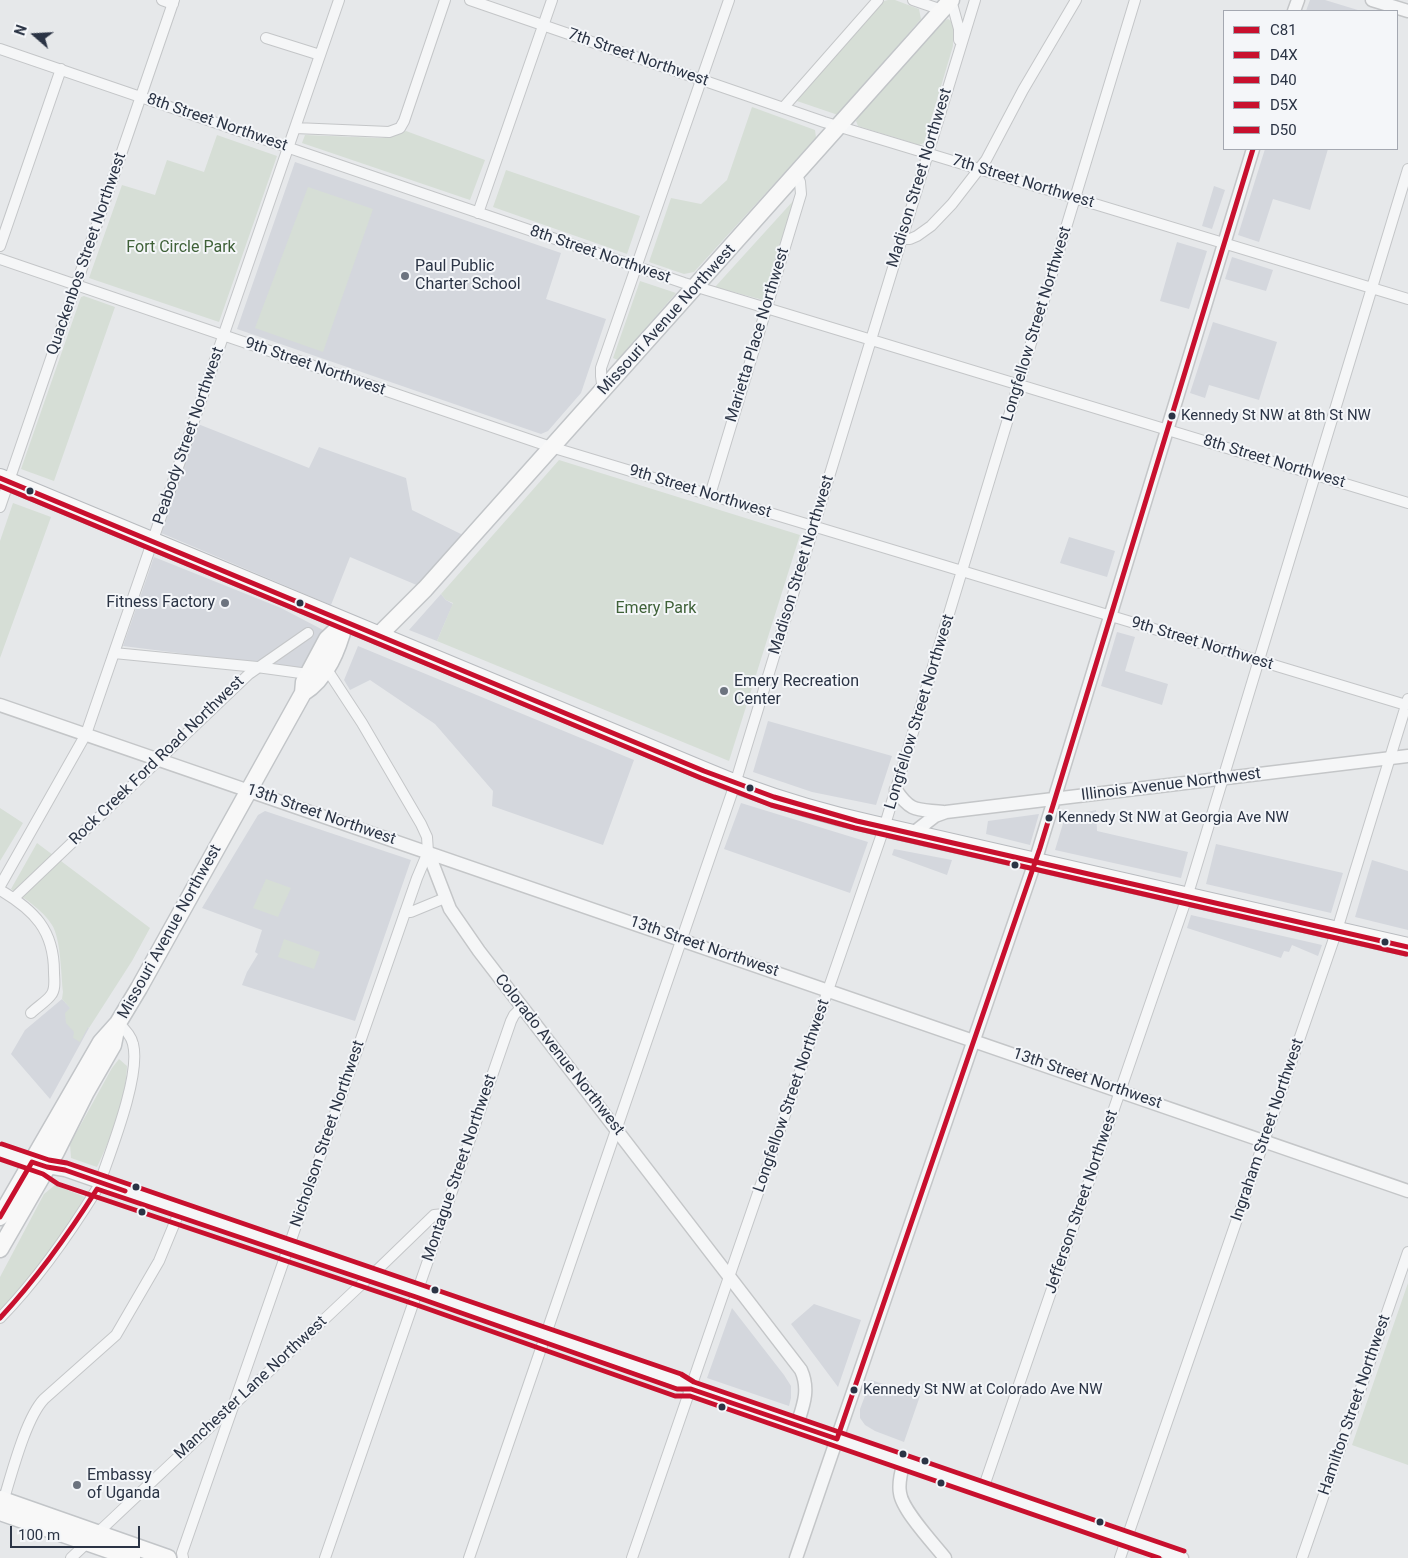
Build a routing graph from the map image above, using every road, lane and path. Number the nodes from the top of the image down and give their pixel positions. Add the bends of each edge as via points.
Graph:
1 (162, 0) edge
2 (339, 0) edge
3 (445, 0) edge
4 (470, 0) edge
5 (552, 0) edge
6 (729, 0) edge
7 (878, 0) edge
8 (913, 0) edge
9 (975, 0) edge
10 (1076, 0) edge
11 (1135, 0) edge
12 (1372, 0) edge
13 (174, 2) edge
14 (949, 3) edge
15 (1408, 11) edge
16 (543, 25) junction
17 (266, 38) dead end
18 (0, 48) edge
19 (958, 51) junction
20 (320, 56) junction
21 (61, 70) junction
22 (701, 80) junction
23 (141, 97) junction
24 (783, 108) junction
25 (839, 126) junction
26 (295, 128) junction
27 (288, 148) junction
28 (1252, 150) edge
29 (927, 153) junction
30 (979, 169) junction
31 (1408, 169) edge
32 (796, 174) junction
33 (1075, 198) junction
34 (478, 213) junction
35 (901, 239) junction
36 (1224, 243) junction
37 (0, 246) edge
38 (0, 259) edge
39 (636, 267) junction
40 (76, 285) junction
41 (696, 287) junction
42 (1372, 288) junction
43 (1408, 299) edge
44 (766, 308) junction
45 (223, 336) junction
46 (870, 340) junction
47 (1019, 385) junction
48 (603, 391) junction
49 (1167, 430) junction
50 (551, 447) junction
51 (1316, 475) junction
52 (4, 480) edge
53 (710, 495) junction
54 (1408, 503) edge
55 (0, 507) edge
56 (814, 527) junction
57 (152, 542) junction
58 (962, 572) junction
59 (1111, 616) junction
60 (345, 622) junction
61 (308, 633) dead end
62 (378, 636) junction
63 (114, 653) junction
64 (1260, 661) junction
65 (257, 667) junction
66 (326, 668) junction
67 (308, 674) junction
68 (303, 693) junction
69 (1407, 702) edge
70 (0, 705) edge
71 (86, 734) junction
72 (1408, 756) edge
73 (1390, 758) junction
74 (158, 759) junction
75 (1224, 778) junction
76 (735, 784) junction
77 (896, 790) junction
78 (250, 791) junction
79 (1055, 799) junction
80 (946, 812) junction
81 (884, 828) junction
82 (912, 834) junction
83 (428, 852) junction
84 (1035, 862) junction
85 (0, 888) edge
86 (1187, 897) junction
87 (14, 898) junction
88 (445, 898) junction
89 (405, 912) junction
90 (1337, 930) junction
91 (682, 940) junction
92 (1408, 947) edge
93 (829, 990) junction
94 (522, 1007) junction
95 (31, 1012) dead end
96 (118, 1023) junction
97 (974, 1040) junction
98 (1120, 1091) junction
99 (616, 1130) junction
100 (1264, 1141) junction
101 (0, 1151) edge
102 (32, 1162) junction
103 (48, 1167) junction
104 (98, 1186) junction
105 (1408, 1191) edge
106 (179, 1213) junction
107 (444, 1214) junction
108 (0, 1217) edge
109 (19, 1217) junction
110 (0, 1249) edge
111 (288, 1250) junction
112 (1408, 1252) edge
113 (0, 1258) edge
114 (369, 1277) junction
115 (729, 1277) junction
116 (417, 1294) junction
117 (0, 1318) edge
118 (544, 1339) junction
119 (691, 1389) junction
120 (234, 1405) junction
121 (797, 1425) junction
122 (837, 1439) junction
123 (904, 1462) junction
124 (983, 1490) junction
125 (1, 1505) edge
126 (93, 1538) junction
127 (1126, 1539) junction
128 (71, 1558) edge
129 (132, 1558) edge
130 (168, 1558) edge
131 (182, 1558) edge
132 (325, 1558) edge
133 (468, 1558) edge
134 (632, 1558) edge
135 (796, 1558) edge
136 (945, 1558) edge
137 (1120, 1558) edge
138 (1182, 1558) edge
139 (1302, 1558) edge

1 - 13 street
2 - 20 street, Peabody Street Northwest
3 - 26 street via 400,128 389,132
4 - 16 street, 7th Street Northwest
5 - 16 street
6 - 22 street
7 - 24 street
8 - 14 street
9 - 19 street, Madison Street Northwest
10 - 30 street
11 - 33 street, Longfellow Street Northwest
12 - 15 street
13 - 23 street, Quackenbos Street Northwest
14 - 19 street, Madison Street Northwest via 959,28
14 - 25 main road, Missouri Avenue Northwest
16 - 22 street, 7th Street Northwest
16 - 34 street
17 - 20 street
18 - 21 street, 8th Street Northwest
19 - 29 street, Madison Street Northwest
20 - 26 street, Peabody Street Northwest
21 - 23 street, 8th Street Northwest
21 - 37 street
22 - 24 street, 7th Street Northwest
22 - 39 street
23 - 27 street, 8th Street Northwest
23 - 40 street, Quackenbos Street Northwest
24 - 25 street, 7th Street Northwest
25 - 29 street, 7th Street Northwest
25 - 32 main road, Missouri Avenue Northwest
26 - 27 street, Peabody Street Northwest
27 - 34 street, 8th Street Northwest
27 - 45 street, Peabody Street Northwest
28 - 36 street
29 - 30 street, 7th Street Northwest
29 - 35 street, Madison Street Northwest
30 - 33 street, 7th Street Northwest
30 - 35 street via 931,226 917,236
31 - 42 street, Jefferson Street Northwest
32 - 41 main road, Missouri Avenue Northwest
32 - 44 street, Marietta Place Northwest via 801,194
33 - 36 street, 7th Street Northwest
33 - 47 street, Longfellow Street Northwest
34 - 39 street, 8th Street Northwest
35 - 46 street, Madison Street Northwest
36 - 42 street, 7th Street Northwest
36 - 49 street
38 - 40 street, 9th Street Northwest
39 - 41 street, 8th Street Northwest
39 - 48 street via 601,368
40 - 45 street, 9th Street Northwest
40 - 52 street, Quackenbos Street Northwest
41 - 44 street, 8th Street Northwest
41 - 48 main road, Missouri Avenue Northwest
42 - 43 street, 7th Street Northwest
42 - 51 street, Jefferson Street Northwest
44 - 46 street, 8th Street Northwest
44 - 53 street, Marietta Place Northwest
45 - 50 street, 9th Street Northwest
45 - 57 street, Peabody Street Northwest
46 - 47 street, 8th Street Northwest
46 - 56 street, Madison Street Northwest
47 - 49 street, 8th Street Northwest
47 - 58 street, Longfellow Street Northwest
48 - 50 main road, Missouri Avenue Northwest
49 - 51 street, 8th Street Northwest
49 - 59 street
50 - 53 street, 9th Street Northwest
50 - 62 main road, Missouri Avenue Northwest
51 - 54 street, 8th Street Northwest
51 - 64 street, Jefferson Street Northwest
52 - 55 street, Quackenbos Street Northwest
52 - 57 highway
53 - 56 street, 9th Street Northwest
56 - 58 street, 9th Street Northwest
56 - 76 street, Madison Street Northwest
57 - 60 highway
57 - 63 street, Peabody Street Northwest
58 - 59 street, 9th Street Northwest
58 - 77 street, Longfellow Street Northwest
59 - 64 street, 9th Street Northwest
59 - 79 street
60 - 62 highway
60 - 66 main road, Missouri Avenue Northwest via 339,645
60 - 67 main road, Missouri Avenue Northwest via 327,639
61 - 65 street, Rock Creek Ford Road Northwest
62 - 76 highway
63 - 65 street
63 - 71 street, Peabody Street Northwest
64 - 69 street, 9th Street Northwest
64 - 75 street, Jefferson Street Northwest
65 - 67 street
65 - 74 street, Rock Creek Ford Road Northwest
66 - 68 main road, Missouri Avenue Northwest via 313,686
66 - 83 street, Colorado Avenue Northwest via 422,824
67 - 68 main road, Missouri Avenue Northwest
68 - 78 main road, Missouri Avenue Northwest
69 - 73 street, Ingraham Street Northwest
70 - 71 street, 13th Street Northwest
71 - 74 street, 13th Street Northwest
71 - 85 street, Peabody Street Northwest
72 - 73 street, Illinois Avenue Northwest
73 - 75 street, Illinois Avenue Northwest
73 - 90 street, Ingraham Street Northwest
74 - 78 street, 13th Street Northwest
74 - 87 street, Rock Creek Ford Road Northwest
75 - 79 street, Illinois Avenue Northwest
75 - 86 street, Jefferson Street Northwest
76 - 81 highway via 810,809
76 - 91 street, Madison Street Northwest
77 - 80 street via 909,806
77 - 81 street, Longfellow Street Northwest
78 - 83 street, 13th Street Northwest
78 - 96 main road, Missouri Avenue Northwest
79 - 80 street, Illinois Avenue Northwest
79 - 84 street
80 - 82 street, Illinois Avenue Northwest via 930,819
81 - 82 highway
81 - 93 street, Longfellow Street Northwest
82 - 84 highway
83 - 88 street, Colorado Avenue Northwest
83 - 89 street, Nicholson Street Northwest
83 - 91 street, 13th Street Northwest
84 - 86 highway
84 - 97 street
85 - 87 street
86 - 90 highway
86 - 98 street, Jefferson Street Northwest
87 - 95 street via 32,912 44,928 53,957 54,990
88 - 89 street
88 - 94 street, Colorado Avenue Northwest via 460,924
89 - 111 street, Nicholson Street Northwest
90 - 92 highway
90 - 100 street, Ingraham Street Northwest
91 - 93 street, 13th Street Northwest
91 - 99 street, Madison Street Northwest
93 - 97 street, 13th Street Northwest
93 - 115 street, Longfellow Street Northwest
94 - 99 street, Colorado Avenue Northwest
94 - 107 street, Montague Street Northwest via 511,1021
96 - 102 main road via 101,1042
96 - 103 main road via 113,1046
96 - 104 street, Missouri Avenue Northwest via 133,1043 133,1071 121,1120
97 - 98 street, 13th Street Northwest
97 - 122 street
98 - 100 street, 13th Street Northwest
98 - 124 street, Jefferson Street Northwest
99 - 115 street, Colorado Avenue Northwest
99 - 118 street, Madison Street Northwest
100 - 105 street, 13th Street Northwest
100 - 127 street, Ingraham Street Northwest
101 - 102 street
102 - 103 street
102 - 108 main road
103 - 104 street via 60,1177
103 - 109 main road
104 - 106 street
104 - 117 street, Missouri Avenue Northwest via 58,1250
106 - 111 street
106 - 125 street via 159,1261 116,1334 36,1410
107 - 114 street, Manchester Lane Northwest via 434,1215
107 - 116 street, Montague Street Northwest
109 - 110 main road
109 - 113 main road
111 - 114 street
111 - 120 street, Nicholson Street Northwest
112 - 139 street, Hamilton Street Northwest
114 - 116 street
114 - 120 street, Manchester Lane Northwest
115 - 119 street, Longfellow Street Northwest
115 - 121 street, Colorado Avenue Northwest via 801,1370 806,1396
116 - 118 street
116 - 132 street, Montague Street Northwest
118 - 119 street via 678,1388
118 - 133 street, Madison Street Northwest
119 - 121 street
119 - 134 street, Longfellow Street Northwest
120 - 126 street, Manchester Lane Northwest
120 - 131 street, Nicholson Street Northwest
121 - 122 street
122 - 123 street
122 - 135 street
123 - 124 street
123 - 136 street via 900,1482 903,1505
124 - 127 street
125 - 126 main road
126 - 128 street, Manchester Lane Northwest
126 - 129 main road
126 - 130 main road
127 - 137 street, Ingraham Street Northwest
127 - 138 street

